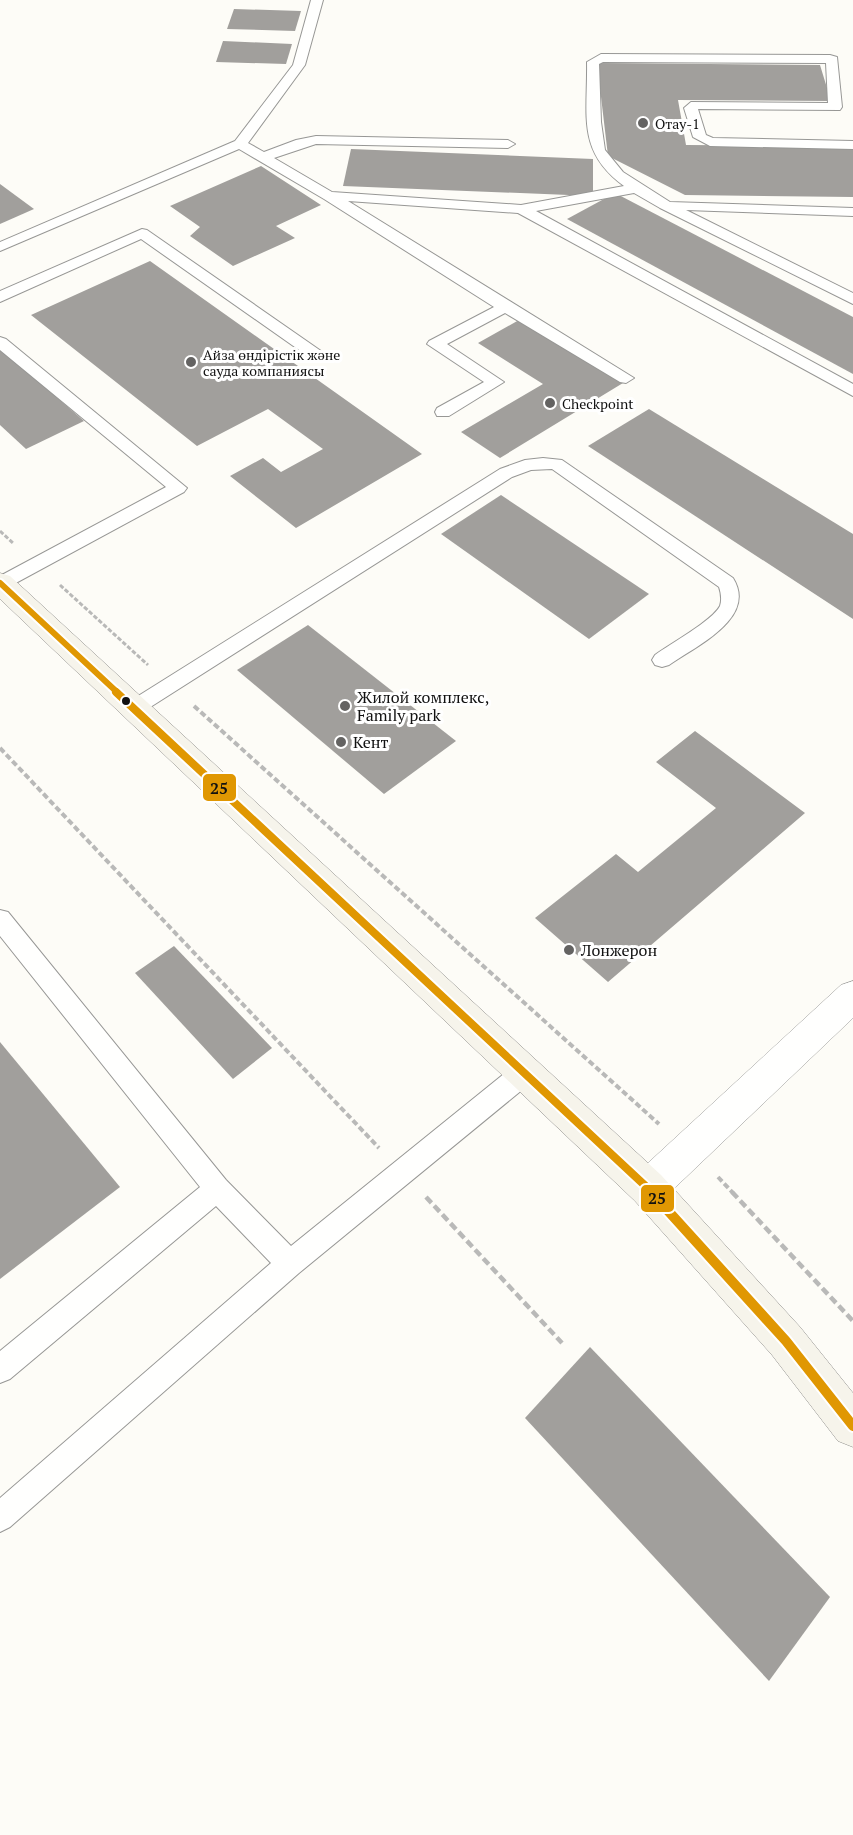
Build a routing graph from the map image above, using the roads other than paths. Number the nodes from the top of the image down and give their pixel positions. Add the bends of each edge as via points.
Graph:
1 (316, 0) edge
2 (835, 107) junction
3 (846, 131) edge
4 (240, 144) junction
5 (508, 144) dead end
6 (853, 145) edge
7 (263, 157) junction
8 (636, 188) junction
9 (328, 196) junction
10 (665, 205) junction
11 (521, 209) junction
12 (853, 212) edge
13 (0, 247) edge
14 (0, 297) edge
15 (853, 299) edge
16 (505, 307) junction
17 (0, 342) edge
18 (315, 354) dead end
19 (626, 378) dead end
20 (853, 391) edge
21 (443, 412) dead end
22 (0, 583) edge
23 (662, 660) dead end
24 (134, 708) junction
25 (0, 919) edge
26 (853, 996) edge
27 (524, 1073) junction
28 (648, 1188) junction
29 (217, 1189) junction
30 (290, 1264) junction
31 (0, 1369) edge
32 (853, 1426) edge
33 (0, 1517) edge

1 - 4 lane via 299,64
2 - 3 lane
2 - 6 lane via 691,108 700,137 710,142
2 - 8 lane via 830,59 595,59 597,149 608,165
4 - 7 lane
4 - 13 lane
5 - 7 lane via 316,140
7 - 9 lane
8 - 10 lane
8 - 11 lane
9 - 11 lane
9 - 16 lane
10 - 12 lane
10 - 15 lane
11 - 20 lane
14 - 18 lane via 142,233
16 - 19 lane
16 - 21 lane via 435,344 496,382
17 - 22 lane via 178,488
22 - 24 main road
23 - 24 lane via 726,613 731,594 726,583 556,464 522,465
24 - 27 main road
25 - 29 lane
26 - 28 street
27 - 28 main road
27 - 30 lane
28 - 32 main road via 786,1341
29 - 30 lane
29 - 31 lane
30 - 33 lane

